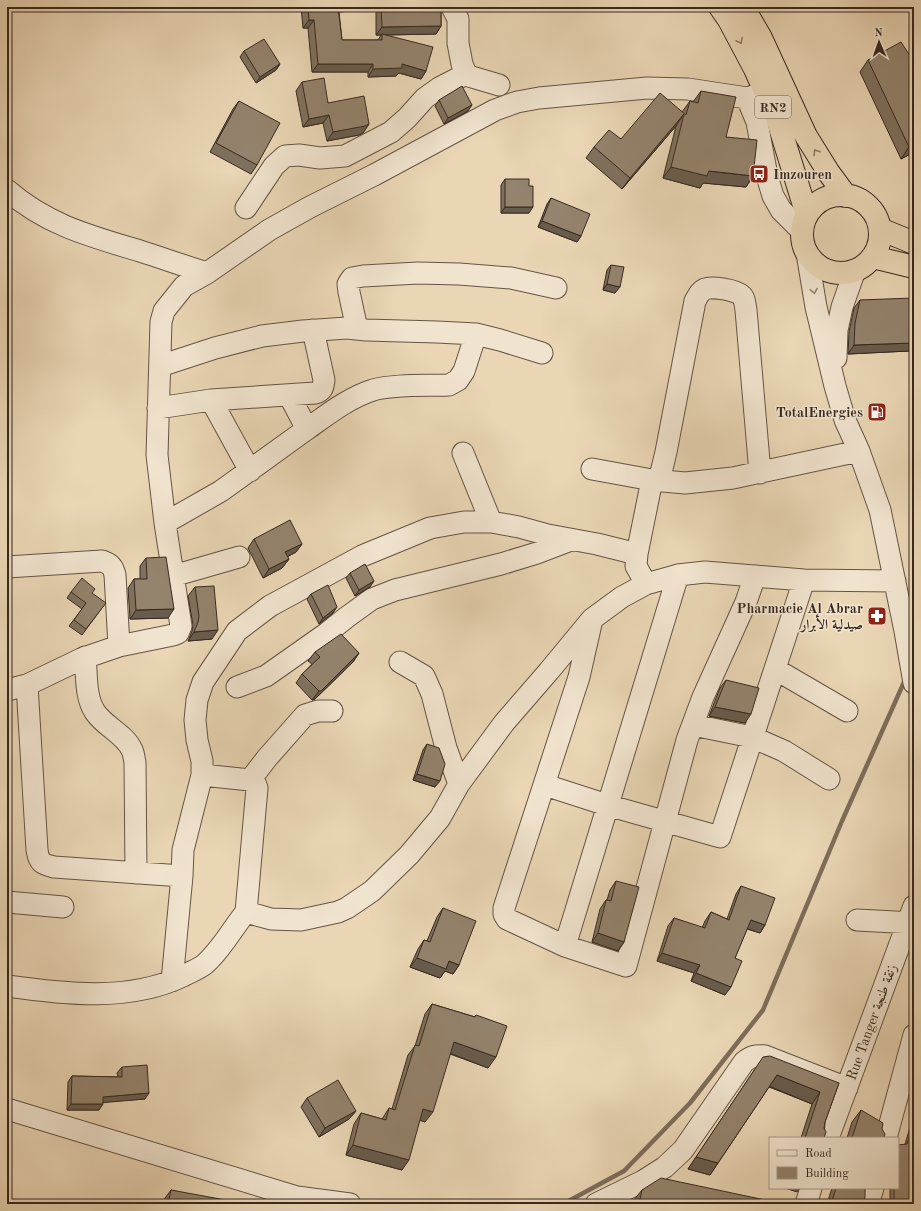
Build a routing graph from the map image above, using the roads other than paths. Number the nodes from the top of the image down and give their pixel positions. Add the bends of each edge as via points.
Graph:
1 (452, 7) edge
2 (720, 7) edge
3 (744, 7) edge
4 (466, 74) junction
5 (499, 85) dead end
6 (757, 95) junction
7 (7, 190) edge
8 (846, 196) junction
9 (246, 208) dead end
10 (804, 223) junction
11 (880, 229) junction
12 (914, 243) edge
13 (807, 252) junction
14 (873, 257) junction
15 (914, 267) edge
16 (855, 270) junction
17 (207, 273) junction
18 (556, 288) dead end
19 (357, 329) junction
20 (313, 330) junction
21 (476, 334) junction
22 (542, 353) dead end
23 (160, 366) junction
24 (835, 386) junction
25 (289, 395) junction
26 (211, 400) junction
27 (158, 408) junction
28 (307, 429) junction
29 (859, 451) junction
30 (463, 453) dead end
31 (592, 469) dead end
32 (250, 471) junction
33 (760, 473) junction
34 (655, 480) junction
35 (491, 522) junction
36 (165, 523) junction
37 (571, 540) junction
38 (637, 554) junction
39 (239, 557) dead end
40 (7, 567) edge
41 (678, 575) junction
42 (173, 576) junction
43 (755, 576) junction
44 (804, 580) junction
45 (895, 581) junction
46 (646, 584) junction
47 (592, 619) junction
48 (119, 646) junction
49 (85, 658) junction
50 (400, 662) dead end
51 (775, 669) junction
52 (914, 683) edge
53 (27, 685) junction
54 (237, 687) dead end
55 (7, 690) edge
56 (332, 711) dead end
57 (847, 711) dead end
58 (693, 725) junction
59 (752, 737) junction
60 (202, 775) junction
61 (829, 779) dead end
62 (250, 780) junction
63 (459, 784) junction
64 (545, 785) junction
65 (607, 805) junction
66 (665, 821) junction
67 (136, 873) junction
68 (182, 876) junction
69 (7, 902) edge
70 (63, 907) dead end
71 (246, 912) junction
72 (912, 917) edge
73 (857, 920) dead end
74 (565, 946) junction
75 (172, 981) junction
76 (7, 986) edge
77 (914, 1035) edge
78 (847, 1088) junction
79 (7, 1109) edge
80 (828, 1137) edge
81 (886, 1137) edge
82 (811, 1189) edge
83 (873, 1189) edge
84 (301, 1201) edge
85 (350, 1204) edge
86 (596, 1204) edge
87 (806, 1204) edge
88 (868, 1204) edge

1 - 4 street via 458,19 458,43
2 -> 6 highway, RN2 via 729,20
8 -> 3 highway, RN2 via 806,136
4 - 5 street
4 - 9 street via 425,98 392,132 345,156 285,156 274,166
6 - 10 highway, RN2 via 777,118 786,144
6 - 17 street via 647,88 517,102 496,110 310,207 269,230
7 - 17 street via 43,216 58,223 101,240
8 - 10 highway via 826,198 818,203
8 - 11 highway via 866,204 874,213
10 - 13 highway, RN2 via 803,242
11 - 12 highway
11 - 14 highway via 879,243
13 - 16 highway, RN2 via 816,264 828,270 841,273
13 -> 24 street via 816,307
14 - 15 highway
14 - 16 highway, RN2
16 - 24 street via 837,330
17 - 23 street via 184,286 164,311 161,322
18 - 19 street via 511,278 459,274 418,273 352,278 348,284
19 - 20 street
19 - 21 street
20 - 23 street via 262,336
20 - 25 street via 324,380 323,388 316,393
21 - 22 street
21 - 28 street via 464,371 458,380 449,385 372,390 350,400
23 - 27 street
24 - 29 street via 845,420
25 - 26 street
25 - 28 street
26 - 27 street
26 - 32 street
27 - 36 street via 157,455
28 - 32 street
29 - 33 street
29 - 45 street via 880,510
30 - 35 street
31 - 34 street
32 - 36 street
33 - 34 street via 686,483
33 - 34 street via 744,301 735,291 705,288 695,301 666,452
34 - 38 street
35 - 37 street
35 - 60 street via 464,522 430,528 362,556 270,606 237,631 203,682 197,700 195,720
36 - 42 street
37 - 38 street
37 - 54 street via 536,554 395,590 372,599 266,676
38 - 46 street via 636,566
39 - 42 street
40 - 48 street via 102,561 110,564 115,575
41 - 43 street via 705,572
41 - 46 street
41 - 65 street
42 - 48 street via 181,626 178,633
43 - 44 street
43 - 58 street
44 - 45 street
44 - 51 street
45 - 52 street
46 - 47 street via 622,597
47 - 63 street via 504,723
47 - 64 street via 579,677
48 - 49 street
49 - 53 street
49 - 67 street via 89,699 95,712 126,741 134,756
50 - 63 street via 424,676 432,694 446,748
51 - 57 street
51 - 59 street
53 - 55 street
53 - 67 street via 37,850 40,862 54,867
56 - 62 street via 318,711 305,715
58 - 59 street
58 - 66 street
59 - 61 street via 784,751
59 - 66 street via 720,837
60 - 62 street
60 - 68 street via 183,850
62 - 71 street via 257,788
63 - 71 street via 440,818 409,855 372,891 347,908 300,920 271,919
64 - 65 street
64 - 74 street via 505,902 504,914 507,918
65 - 66 street
65 - 74 street
66 - 74 street via 626,966
67 - 68 street
68 - 75 street
69 - 70 street
71 - 75 street via 204,965
72 - 73 street
72 - 78 street, Rue Tanger زنقة طنجة
75 - 76 street via 123,993 86,994
77 - 81 street
78 - 80 street, Rue Tanger زنقة طنجة
78 - 86 street via 765,1056 751,1056 744,1062 683,1150 665,1167 643,1181
79 - 84 street
82 - 87 street
83 - 88 street
84 - 85 street

